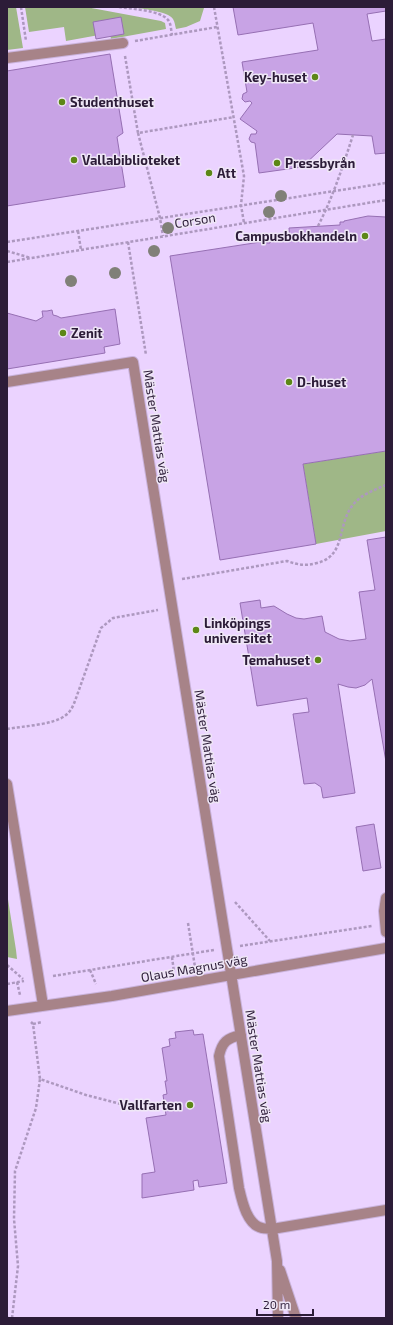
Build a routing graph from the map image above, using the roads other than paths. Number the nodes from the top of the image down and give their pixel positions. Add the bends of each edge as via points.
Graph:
1 (123, 43) road end
2 (7, 58) edge
3 (7, 382) edge
4 (7, 784) edge
5 (386, 898) edge
6 (385, 928) edge
7 (386, 948) edge
8 (232, 975) junction
9 (43, 1005) junction
10 (7, 1011) edge
11 (241, 1035) junction
12 (386, 1210) edge
13 (272, 1229) junction
14 (277, 1260) junction
15 (278, 1318) edge
16 (296, 1318) edge

1 - 2 street
3 - 8 street, Mäster Mattias väg via 134,362
4 - 9 street
5 - 6 street
7 - 8 street, Olaus Magnus väg
8 - 9 street, Olaus Magnus väg
8 - 11 street, Mäster Mattias väg
9 - 10 street, Olaus Magnus väg
11 - 13 street, Mäster Mattias väg
11 - 13 street via 231,1037 225,1042 219,1056 239,1188 249,1218 261,1228
12 - 13 street
13 - 14 street, Mäster Mattias väg
14 - 15 street, Mäster Mattias väg
14 - 16 street, Mäster Mattias väg

